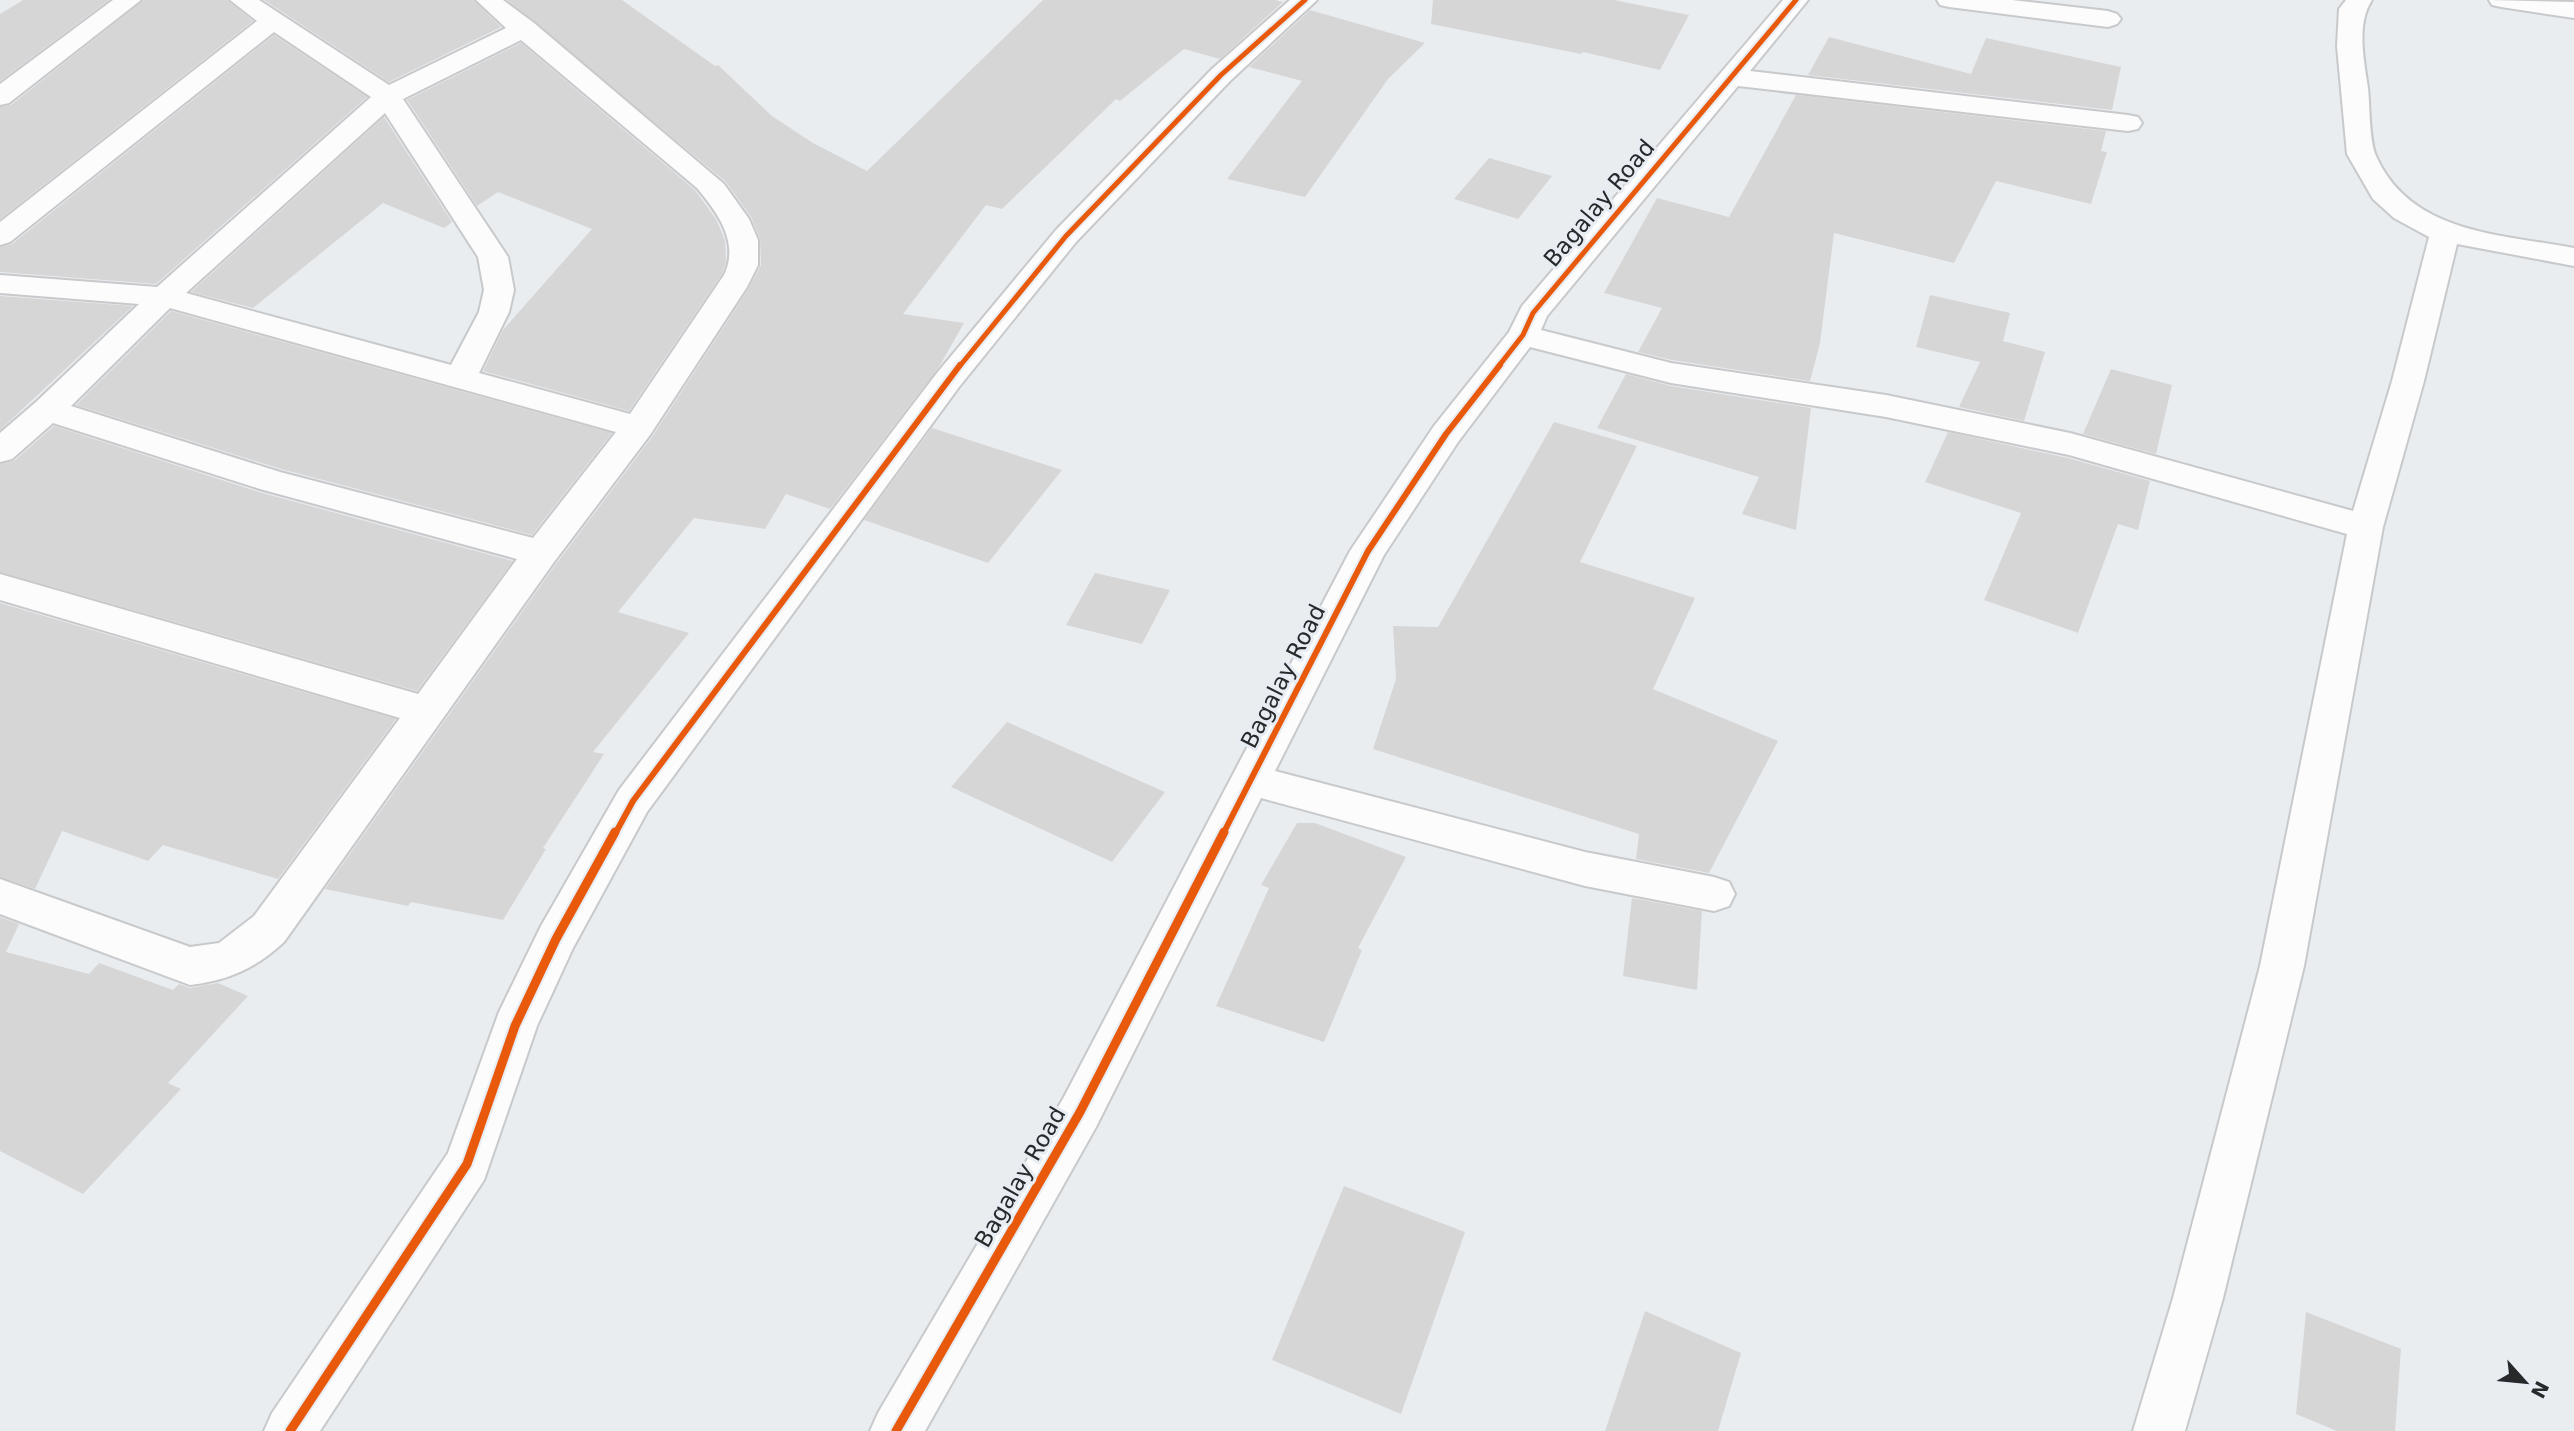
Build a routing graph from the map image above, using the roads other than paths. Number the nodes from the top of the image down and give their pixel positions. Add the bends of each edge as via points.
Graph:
1 (129, 0) edge
2 (242, 0) edge
3 (488, 0) edge
4 (1305, 0) edge
5 (1796, 0) edge
6 (1949, 0) edge
7 (2360, 0) edge
8 (2501, 0) edge
9 (2574, 10) edge
10 (2108, 19) dead end
11 (272, 21) junction
12 (525, 28) junction
13 (1730, 77) junction
14 (388, 96) junction
15 (0, 97) edge
16 (2128, 124) dead end
17 (2445, 233) junction
18 (0, 236) edge
19 (2574, 257) edge
20 (0, 284) edge
21 (164, 297) junction
22 (1523, 335) junction
23 (461, 377) junction
24 (48, 410) junction
25 (638, 427) junction
26 (0, 451) edge
27 (2366, 527) junction
28 (541, 553) junction
29 (0, 587) edge
30 (426, 711) junction
31 (1251, 780) junction
32 (1714, 894) dead end
33 (0, 896) edge
34 (290, 1431) edge
35 (896, 1431) edge
36 (2159, 1431) edge

1 - 15 street
2 - 11 street
3 - 12 street
4 - 34 street via 1221,75 1066,236 948,380 633,801 556,939 515,1026 467,1164
5 - 13 street, Bagalay Road
6 - 10 street
7 - 17 street via 2351,9 2350,46 2361,154 2383,193 2404,212
8 - 9 street
11 - 14 street
11 - 18 street
12 - 14 street
12 - 25 street via 707,182 740,230 744,262 732,287
13 - 16 street
13 - 22 street, Bagalay Road via 1533,313
14 - 21 street
14 - 23 street via 494,257 499,290 494,312
17 - 19 street
17 - 27 street
20 - 21 street
21 - 23 street
21 - 24 street
22 - 27 street via 1671,373 1886,406 2070,444
22 - 31 street, Bagalay Road via 1446,434 1368,551
23 - 25 street
24 - 26 street
24 - 28 street via 272,481
25 - 28 street
27 - 36 street via 2283,966
28 - 30 street
29 - 30 street
30 - 33 street via 269,929 245,951 219,964 190,966
31 - 32 street via 1585,869
31 - 35 street, Bagalay Road via 1080,1112

